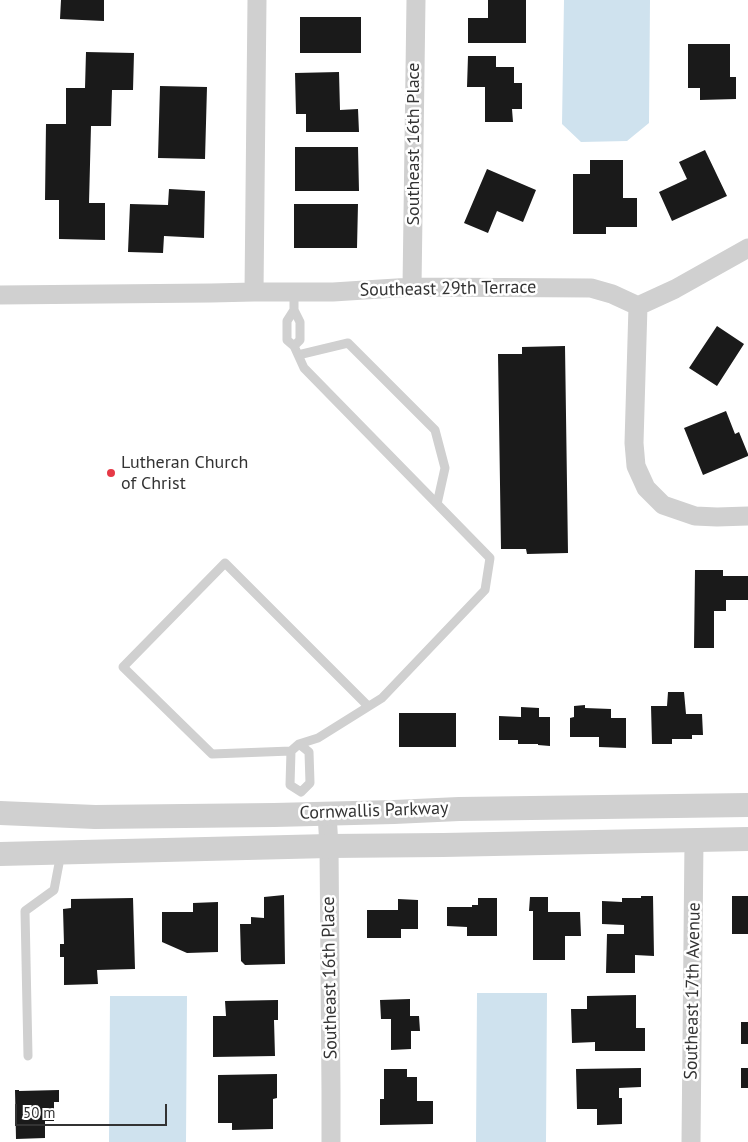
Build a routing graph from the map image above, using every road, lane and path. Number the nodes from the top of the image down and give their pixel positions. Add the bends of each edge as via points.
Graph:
1 (257, 0) edge
2 (416, 0) edge
3 (748, 248) edge
4 (412, 288) junction
5 (254, 292) junction
6 (0, 295) edge
7 (294, 301) junction
8 (638, 306) junction
9 (298, 355) junction
10 (437, 504) junction
11 (748, 516) edge
12 (368, 706) junction
13 (299, 744) junction
14 (291, 751) junction
15 (302, 803) junction
16 (748, 805) edge
17 (695, 806) junction
18 (0, 813) edge
19 (327, 814) junction
20 (748, 839) edge
21 (694, 840) junction
22 (329, 846) junction
23 (61, 853) junction
24 (0, 854) edge
25 (28, 1056) dead end
26 (331, 1142) edge
27 (691, 1142) edge

1 - 5 street
2 - 4 street, Southeast 16th Place
3 - 8 street
4 - 7 street, Southeast 29th Terrace via 333,292
4 - 8 street, Southeast 29th Terrace via 591,288
5 - 6 street, Southeast 29th Terrace
5 - 7 street, Southeast 29th Terrace
7 - 9 lane via 287,321 288,340
8 - 11 street via 634,443 636,466 646,488 663,505 694,516
9 - 10 lane via 304,368
9 - 10 lane via 348,343 435,430 445,468
10 - 12 lane via 490,558 485,590 382,698
12 - 13 lane via 318,738
12 - 14 lane via 225,563 123,667 212,754
13 - 14 lane
13 - 15 lane via 309,752 310,784
14 - 15 lane via 290,785
15 - 18 street, Cornwallis Parkway via 95,817
15 - 19 street, Cornwallis Parkway
16 - 17 street, Cornwallis Parkway
17 - 19 street, Cornwallis Parkway via 460,808
17 - 21 street
19 - 22 street, Southeast 16th Place
20 - 21 street, Cornwallis Parkway
21 - 22 street, Cornwallis Parkway
21 - 27 street, Southeast 17th Avenue
22 - 23 street, Cornwallis Parkway
22 - 26 street, Southeast 16th Place
23 - 24 street, Cornwallis Parkway
23 - 25 lane via 54,890 25,911

